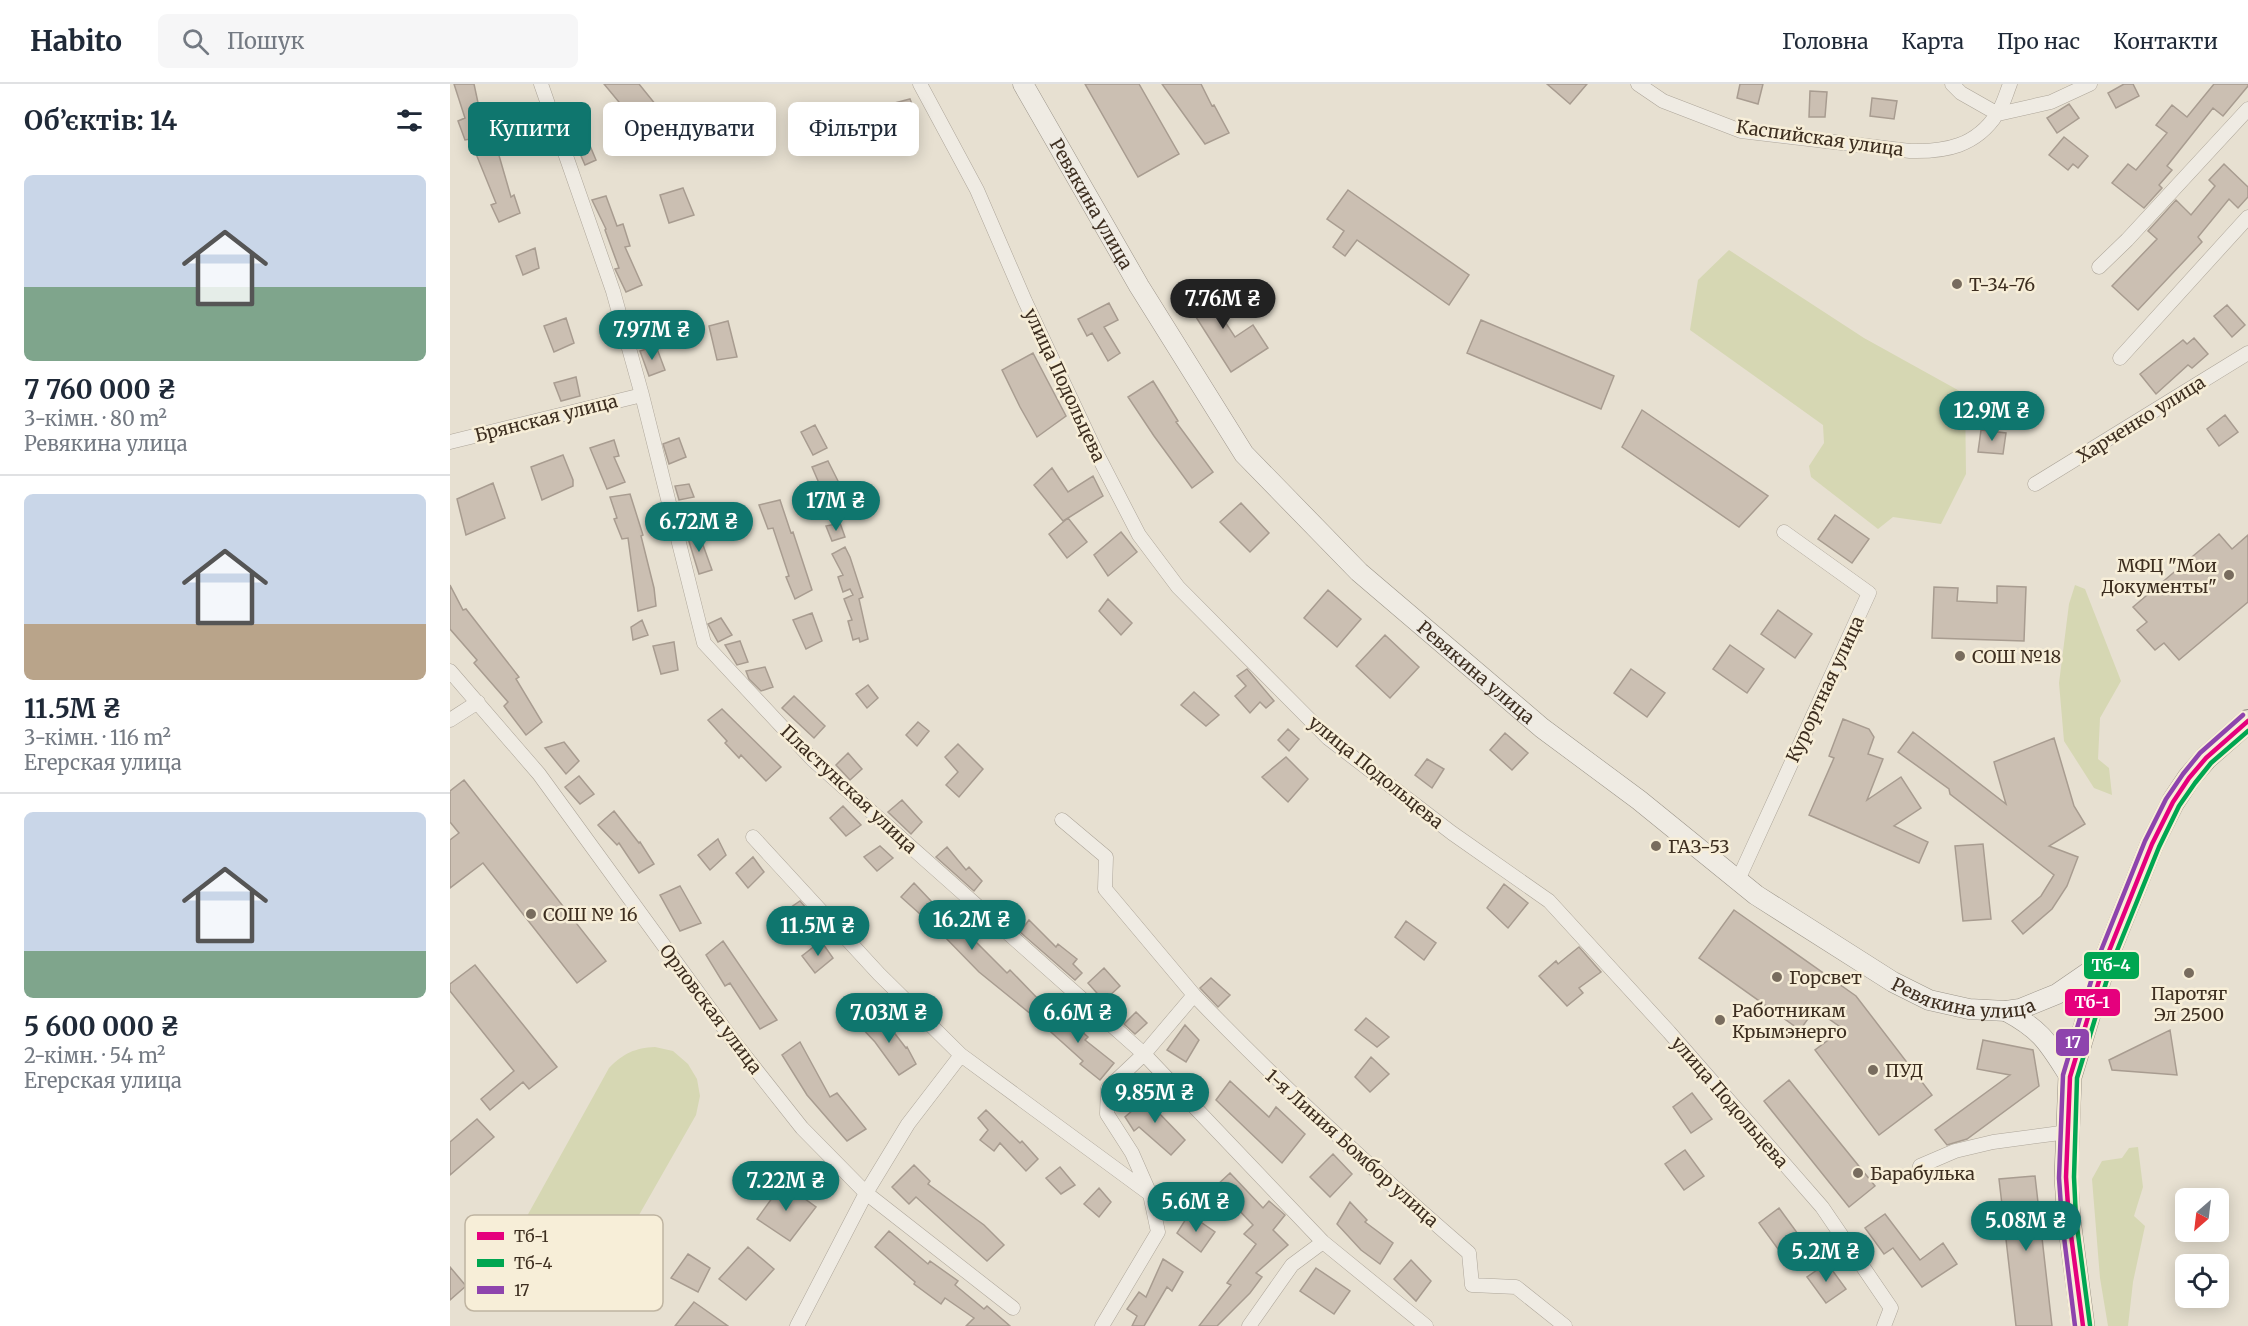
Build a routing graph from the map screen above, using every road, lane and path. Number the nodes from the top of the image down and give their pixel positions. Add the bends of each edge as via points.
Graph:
1 (541, 84) edge
2 (920, 84) edge
3 (1023, 84) edge
4 (1638, 84) edge
5 (1952, 84) edge
6 (2010, 84) edge
7 (2090, 84) edge
8 (2248, 109) edge
9 (1998, 114) junction
10 (2248, 217) edge
11 (2098, 267) dead end
12 (2248, 353) edge
13 (2120, 358) dead end
14 (642, 395) junction
15 (450, 441) edge
16 (2035, 484) dead end
17 (1784, 532) dead end
18 (450, 671) edge
19 (478, 702) junction
20 (450, 720) edge
21 (2248, 721) edge
22 (1062, 820) dead end
23 (753, 837) dead end
24 (1738, 880) junction
25 (2105, 961) junction
26 (1194, 995) junction
27 (2006, 1011) junction
28 (1144, 1054) junction
29 (961, 1055) junction
30 (2070, 1077) junction
31 (2068, 1132) junction
32 (1920, 1166) dead end
33 (866, 1193) junction
34 (1150, 1194) junction
35 (1323, 1242) junction
36 (1013, 1308) dead end
37 (797, 1326) edge
38 (1102, 1326) edge
39 (1249, 1326) edge
40 (1426, 1326) edge
41 (1565, 1326) edge
42 (1884, 1326) edge
43 (2083, 1326) edge

1 - 14 street, Пластунская улица via 613,291
2 - 42 street, улица Подольцева via 977,190 1101,462 1139,535 1178,587 1328,738 1549,902 1822,1207 1891,1308
3 - 24 main road, Ревякина улица via 1138,286 1244,454 1359,572 1542,728
4 - 9 street, Каспийская улица via 1663,101 1741,131 1910,151 1936,152 1960,146 1982,132
5 - 9 street
6 - 9 street
7 - 9 street via 2051,102
8 - 11 street
10 - 13 street
12 - 16 street, Харченко улица
14 - 15 street, Брянская улица
14 - 28 street, Пластунская улица via 704,643 813,759
17 - 24 street, Курортная улица via 1869,593
18 - 19 street, Орловская улица
19 - 20 street
19 - 33 street, Орловская улица via 539,774 734,1042 802,1128
21 - 25 main road via 2206,758 2173,802
22 - 26 street via 1106,857 1105,889
23 - 29 street via 879,974
24 - 27 main road, Ревякина улица via 1893,982 1929,1000 1969,1009
25 - 27 main road, Ревякина улица via 2057,994 2028,1007
25 - 30 main road
26 - 28 street
26 - 41 street, 1-я Линия Бомбор улица via 1363,1162 1469,1253 1472,1285 1516,1287
27 - 30 main road via 2030,1024 2047,1040
28 - 34 street via 1108,1088 1107,1114 1132,1153
28 - 35 street, Пластунская улица
29 - 33 street via 908,1124
29 - 34 street
30 - 31 main road
31 - 32 street via 1984,1144
31 - 43 main road via 2069,1220
33 - 36 street, Орловская улица
33 - 37 street
34 - 38 street via 1158,1232
35 - 39 street via 1292,1265
35 - 40 street, Пластунская улица

